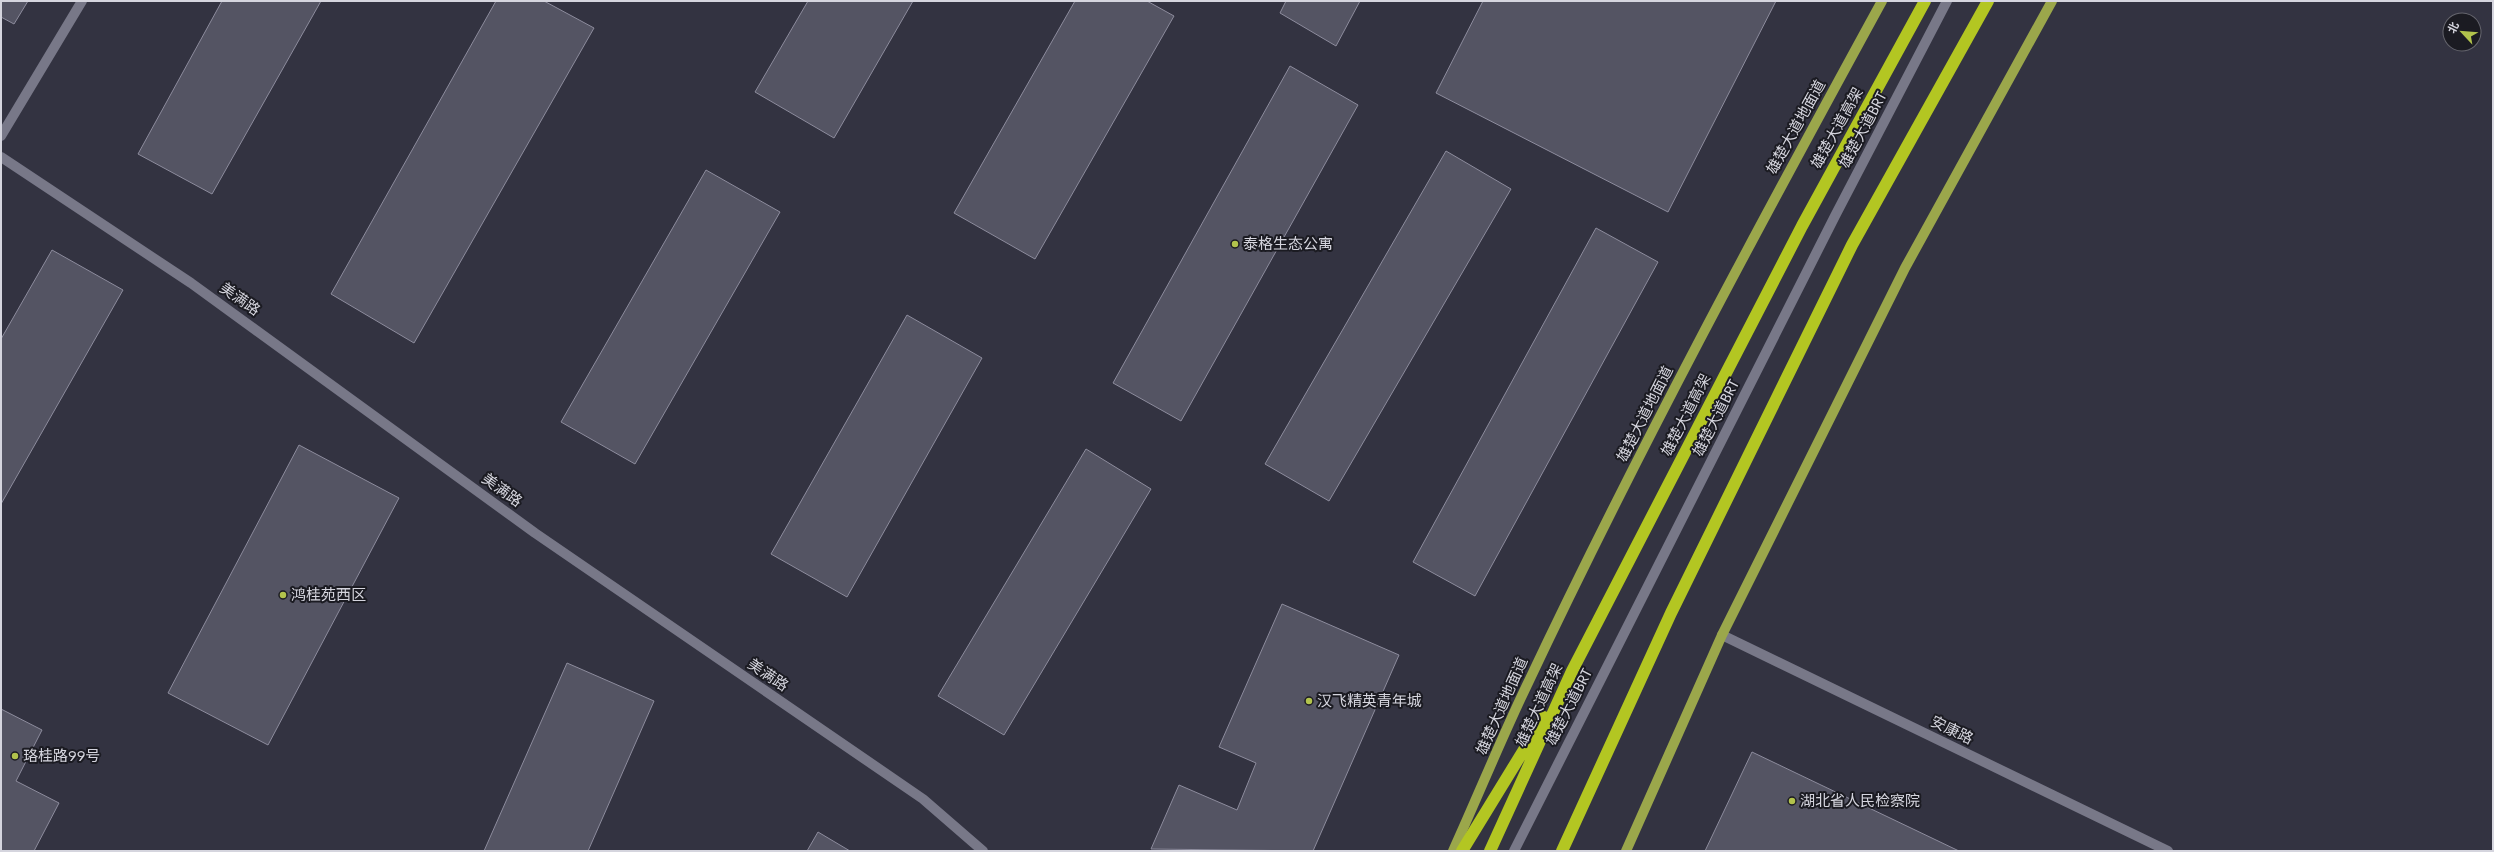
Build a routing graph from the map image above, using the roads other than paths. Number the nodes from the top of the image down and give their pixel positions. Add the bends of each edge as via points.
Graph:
1 (82, 1) edge
2 (1882, 1) edge
3 (1925, 1) edge
4 (1947, 1) edge
5 (1988, 1) edge
6 (2052, 1) edge
7 (1, 136) edge
8 (1, 157) edge
9 (1722, 635) junction
10 (1572, 671) junction
11 (983, 851) edge
12 (1454, 851) edge
13 (1462, 851) edge
14 (1490, 851) edge
15 (1514, 851) edge
16 (1562, 851) edge
17 (1626, 851) edge
18 (2168, 851) edge

1 - 7 street
2 - 12 main road, 雄楚大道地面道 via 1765,214 1650,436 1526,686
3 - 10 highway, 雄楚大道高架 via 1802,226
4 - 15 street, 雄楚大道BRT
5 - 16 highway via 1852,244 1671,614
6 - 9 main road via 1905,268
8 - 11 street, 美满路 via 198,287 535,533 923,799
9 - 17 main road
9 - 18 street, 安康路
10 - 13 highway
10 - 14 highway, 雄楚大道高架

